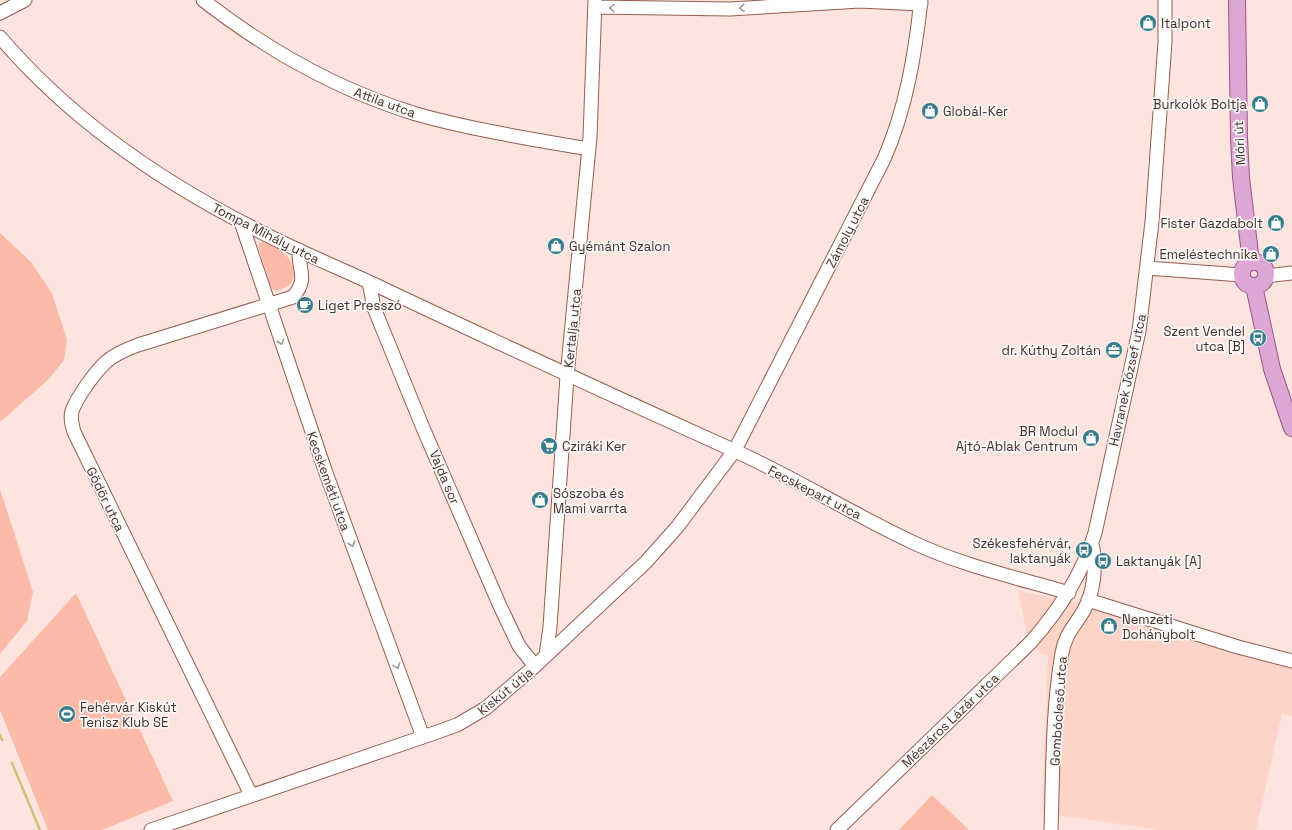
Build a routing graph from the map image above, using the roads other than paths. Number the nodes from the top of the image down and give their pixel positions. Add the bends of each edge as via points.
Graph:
1 (25, 0) edge
2 (203, 0) edge
3 (1165, 0) edge
4 (1237, 0) edge
5 (921, 2) edge
6 (595, 4) edge
7 (0, 13) edge
8 (0, 37) edge
9 (589, 149) junction
10 (241, 222) junction
11 (299, 250) junction
12 (1251, 262) junction
13 (1147, 268) junction
14 (1292, 273) edge
15 (1242, 275) junction
16 (1260, 281) junction
17 (369, 282) junction
18 (269, 305) junction
19 (567, 376) junction
20 (1292, 428) edge
21 (735, 450) junction
22 (1092, 541) junction
23 (1072, 589) junction
24 (1090, 595) junction
25 (1060, 607) junction
26 (1078, 618) junction
27 (546, 655) junction
28 (1292, 661) edge
29 (535, 666) junction
30 (423, 737) junction
31 (251, 795) junction
32 (151, 830) edge
33 (837, 830) edge
34 (1051, 830) edge

1 - 7 street
2 - 9 street, Attila utca via 243,31 321,76 358,93 444,121
3 - 13 street, Havranek József utca via 1165,42 1157,166
4 - 12 main road, Móri út via 1239,144
5 -> 6 street via 860,0 730,9
5 - 21 street, Zámoly utca via 905,101 892,143
6 - 9 street, Kertalja utca
8 - 10 street, Tompa Mihály utca via 37,77 89,124 173,183
9 - 19 street, Kertalja utca
10 - 11 street, Tompa Mihály utca
10 - 18 street, Kecskeméti utca
11 - 17 street, Tompa Mihály utca
11 - 18 street, Gödör utca via 303,273 297,292 293,297
12 - 15 main road via 1244,266
12 - 16 main road via 1264,267
13 - 15 street
13 - 22 street, Havranek József utca via 1139,331
14 - 16 street
15 - 16 main road via 1245,282
16 - 20 main road via 1272,369
17 - 19 street, Tompa Mihály utca
17 - 29 street, Vajda sor via 374,308 436,457 519,646
18 -> 30 street, Kecskeméti utca via 326,473
18 - 31 street, Gödör utca via 138,344 120,352 98,369 76,402 71,419 74,432
19 - 21 street, Fecskepart utca
19 - 27 street, Kertalja utca
21 - 23 street, Fecskepart utca via 929,549
21 - 27 street, Kiskút útja via 667,539 646,562
22 - 23 street, Havranek József utca
22 - 24 street via 1094,569
23 - 24 street, Fecskepart utca
23 - 25 street, Havranek József utca
24 - 26 street, Gombócleső utca
24 - 28 street via 1238,647
25 - 26 street
25 - 33 street, Mészáros Lázár utca via 1031,642
26 - 34 street, Gombócleső utca via 1066,638 1061,658
27 - 29 street, Kiskút útja
29 - 30 street, Kiskút útja via 471,718
30 - 31 street, Kiskút útja
31 - 32 street, Kiskút útja

